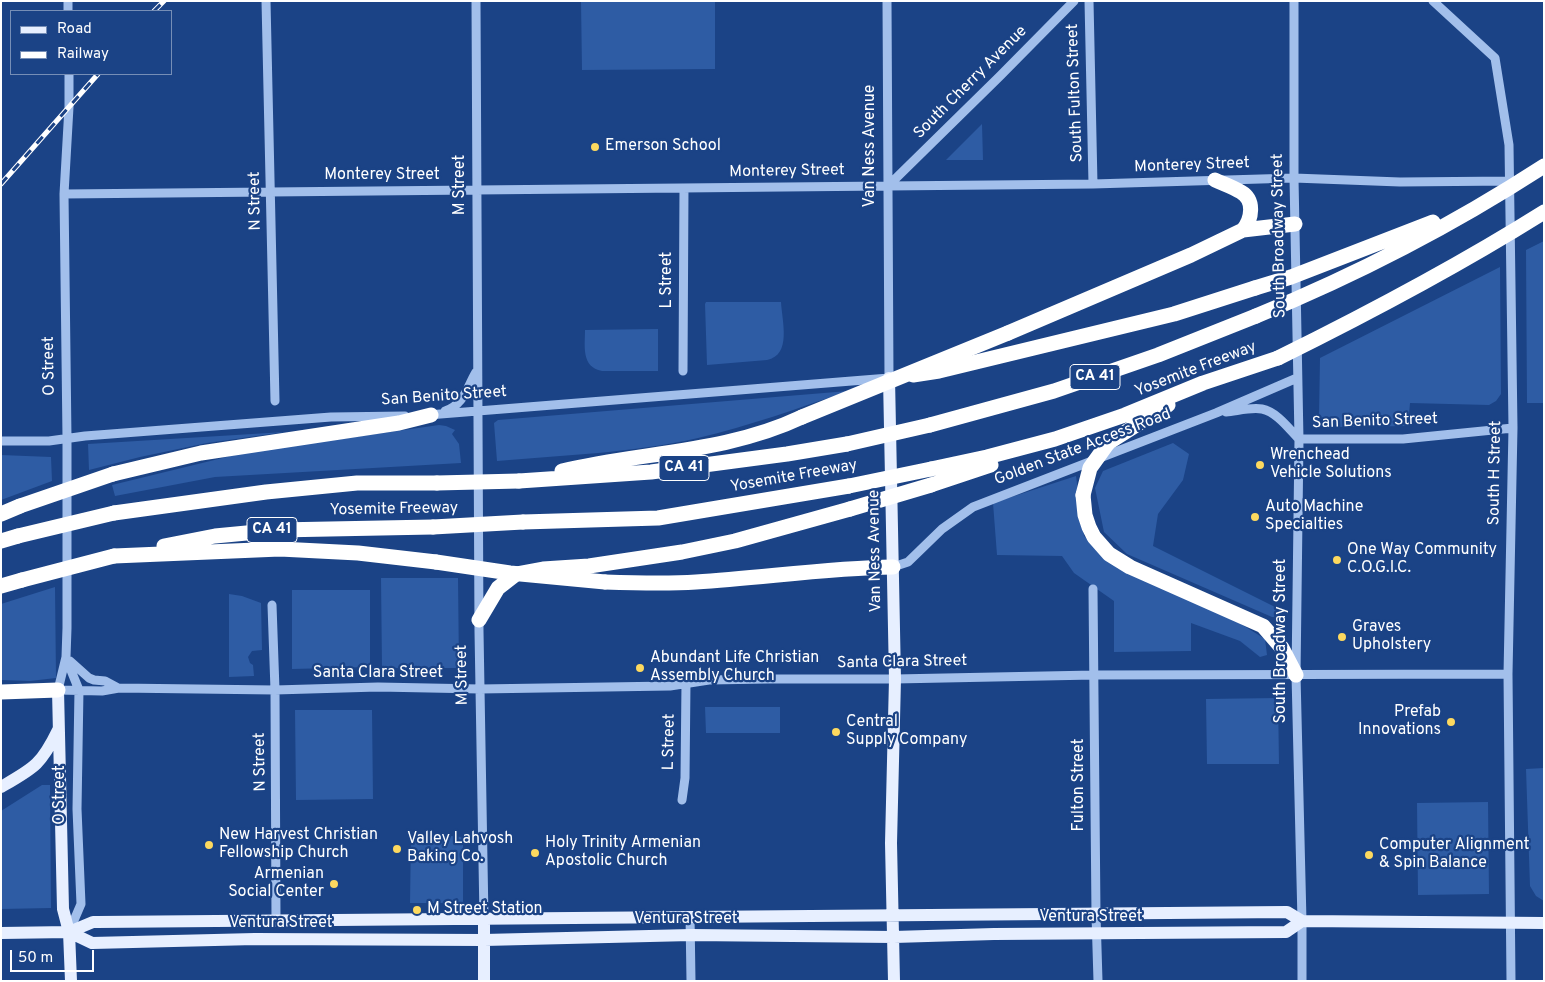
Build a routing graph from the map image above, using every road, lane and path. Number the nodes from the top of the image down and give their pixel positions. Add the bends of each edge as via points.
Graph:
1 (266, 1) edge
2 (476, 1) edge
3 (887, 1) edge
4 (1074, 1) edge
5 (1088, 1) edge
6 (1294, 1) edge
7 (1433, 1) edge
8 (69, 75) edge
9 (1544, 166) edge
10 (1294, 178) junction
11 (1216, 180) junction
12 (1510, 181) junction
13 (1093, 184) junction
14 (888, 186) junction
15 (684, 188) junction
16 (477, 190) junction
17 (271, 192) junction
18 (64, 194) junction
19 (1488, 201) junction
20 (1544, 212) edge
21 (1295, 224) junction
22 (1243, 230) junction
23 (478, 369) junction
24 (683, 371) dead end
25 (889, 378) junction
26 (1297, 378) junction
27 (1203, 383) junction
28 (275, 401) dead end
29 (478, 410) junction
30 (1216, 413) junction
31 (431, 415) junction
32 (1513, 428) junction
33 (67, 438) junction
34 (1055, 439) junction
35 (1299, 439) junction
36 (1, 441) edge
37 (519, 481) junction
38 (1, 514) edge
39 (1, 541) edge
40 (114, 556) junction
41 (893, 567) junction
42 (1, 586) edge
43 (1093, 588) dead end
44 (272, 604) dead end
45 (479, 620) junction
46 (66, 657) junction
47 (1508, 674) junction
48 (1094, 675) junction
49 (1296, 675) junction
50 (895, 679) junction
51 (686, 683) junction
52 (119, 688) junction
53 (480, 689) junction
54 (58, 690) junction
55 (79, 690) junction
56 (275, 690) junction
57 (1, 692) edge
58 (59, 727) junction
59 (30, 770) junction
60 (60, 774) junction
61 (1, 787) edge
62 (682, 800) dead end
63 (1096, 915) junction
64 (690, 916) junction
65 (893, 916) junction
66 (484, 919) junction
67 (276, 920) junction
68 (1302, 921) junction
69 (1511, 923) junction
70 (1544, 923) edge
71 (69, 932) junction
72 (1, 933) edge
73 (1097, 934) junction
74 (691, 935) junction
75 (894, 937) junction
76 (484, 940) junction
77 (71, 981) edge
78 (484, 981) edge
79 (691, 981) edge
80 (894, 981) edge
81 (1098, 981) edge
82 (1302, 981) edge
83 (1511, 981) edge

1 - 17 street, N Street
2 - 16 street, M Street
3 - 14 street, Van Ness Avenue
4 - 14 street, South Cherry Avenue
5 - 13 street, South Fulton Street
6 - 10 street, South Broadway Street
7 - 12 street, South H Street via 1495,58 1509,145
8 - 18 street, O Street
9 - 19 highway, Yosemite Freeway / CA 41, bridge
10 - 11 street, Monterey Street
10 - 12 street, Monterey Street via 1400,182
10 - 21 street, South Broadway Street
11 - 13 street, Monterey Street
11 - 22 highway via 1242,192 1248,199 1250,215
12 - 32 street, South H Street
13 - 14 street, Monterey Street
14 - 15 street, Monterey Street
14 - 25 street, Van Ness Avenue
15 - 16 street, Monterey Street
15 - 24 street, L Street
16 - 17 street, Monterey Street
16 - 23 street, M Street
17 - 18 street, Monterey Street
17 - 28 street, N Street
18 - 33 street, O Street
19 - 25 highway, bridge via 1291,277 1174,314 939,371
19 - 37 highway, Yosemite Freeway / CA 41, bridge via 1362,268 1256,316 1054,391 847,444 651,472
20 - 27 highway, Yosemite Freeway / CA 41, bridge via 1433,277 1278,358
21 - 22 highway
21 - 26 street, South Broadway Street
22 - 37 highway, bridge via 1008,333 756,434 696,449 591,464
23 - 29 street, M Street
23 - 31 street, M Street via 456,406
25 - 29 street, San Benito Street
25 - 41 main road, Van Ness Avenue
26 - 30 street, Golden State Access Road
26 - 35 street, South Broadway Street
27 - 34 highway, Yosemite Freeway / CA 41 via 1126,415
27 - 49 highway, bridge via 1108,443 1090,468 1083,495 1085,515 1094,537 1110,554 1130,567 1263,626 1282,648
29 - 31 street, San Benito Street
29 - 45 street, M Street
30 - 35 street via 1262,409 1280,420
30 - 41 street, Golden State Access Road via 973,508 942,529 908,562
31 - 33 street, San Benito Street via 331,417
31 - 38 highway, bridge via 399,423 201,452 113,474
32 - 35 street, San Benito Street via 1402,439
32 - 47 street, South H Street
33 - 36 street, San Benito Street
33 - 46 street, O Street
34 - 40 highway, Yosemite Freeway / CA 41, bridge via 849,486 658,518 278,530 215,536
34 - 45 highway, bridge via 931,485 734,540 682,552 516,574 498,588
35 - 49 street, South Broadway Street
37 - 39 highway, Yosemite Freeway / CA 41, bridge via 357,483 266,492 114,513
40 - 41 highway, bridge via 280,549 358,553 605,582 689,582 855,567
40 - 42 highway, Yosemite Freeway / CA 41, bridge
41 - 50 main road, Van Ness Avenue
43 - 48 street, Fulton Street
44 - 56 street, N Street
45 - 53 street, M Street
46 - 52 street via 89,678
46 - 54 street, O Street
46 - 55 street, O Street
47 - 49 street, Santa Clara Street
47 - 69 street, South H Street
48 - 49 street, Santa Clara Street
48 - 50 street, Santa Clara Street
48 - 63 street, Fulton Street
49 - 68 street, South Broadway Street
50 - 51 street, Santa Clara Street
50 - 65 main road, Van Ness Avenue
51 - 53 street, Santa Clara Street via 670,686
51 - 62 street, L Street
52 - 55 street, Santa Clara Street
52 - 56 street, Santa Clara Street
53 - 56 street, Santa Clara Street
53 - 66 street, M Street
54 - 55 street, Santa Clara Street
54 - 57 highway
54 - 58 main road, O Street
55 - 71 street, O Street via 77,809 81,904
56 - 67 street, N Street
58 - 59 main road via 48,750
58 - 60 main road, O Street
59 - 60 main road via 41,766
59 - 61 main road
60 - 71 main road, O Street via 63,909
63 - 65 main road, Ventura Street
63 - 68 main road, Ventura Street via 1287,912
63 - 73 street, Fulton Street
64 - 65 main road, Ventura Street
64 - 66 main road, Ventura Street
64 - 74 street
65 - 75 main road, Van Ness Avenue
66 - 67 main road, Ventura Street
66 - 76 main road, M Street
67 - 71 main road, Ventura Street via 93,922
68 - 69 main road, Ventura Street
68 - 73 main road, Ventura Street via 1286,932
68 - 82 street, South Broadway Street
69 - 70 main road, Ventura Street
69 - 83 street, South H Street
71 - 72 main road, Ventura Street
71 - 76 main road, Ventura Street via 92,944 255,939
71 - 77 main road, O Street
73 - 75 main road, Ventura Street
73 - 81 street, Fulton Street
74 - 75 main road, Ventura Street
74 - 76 main road, Ventura Street
74 - 79 street
75 - 80 main road, Van Ness Avenue
76 - 78 main road, M Street

